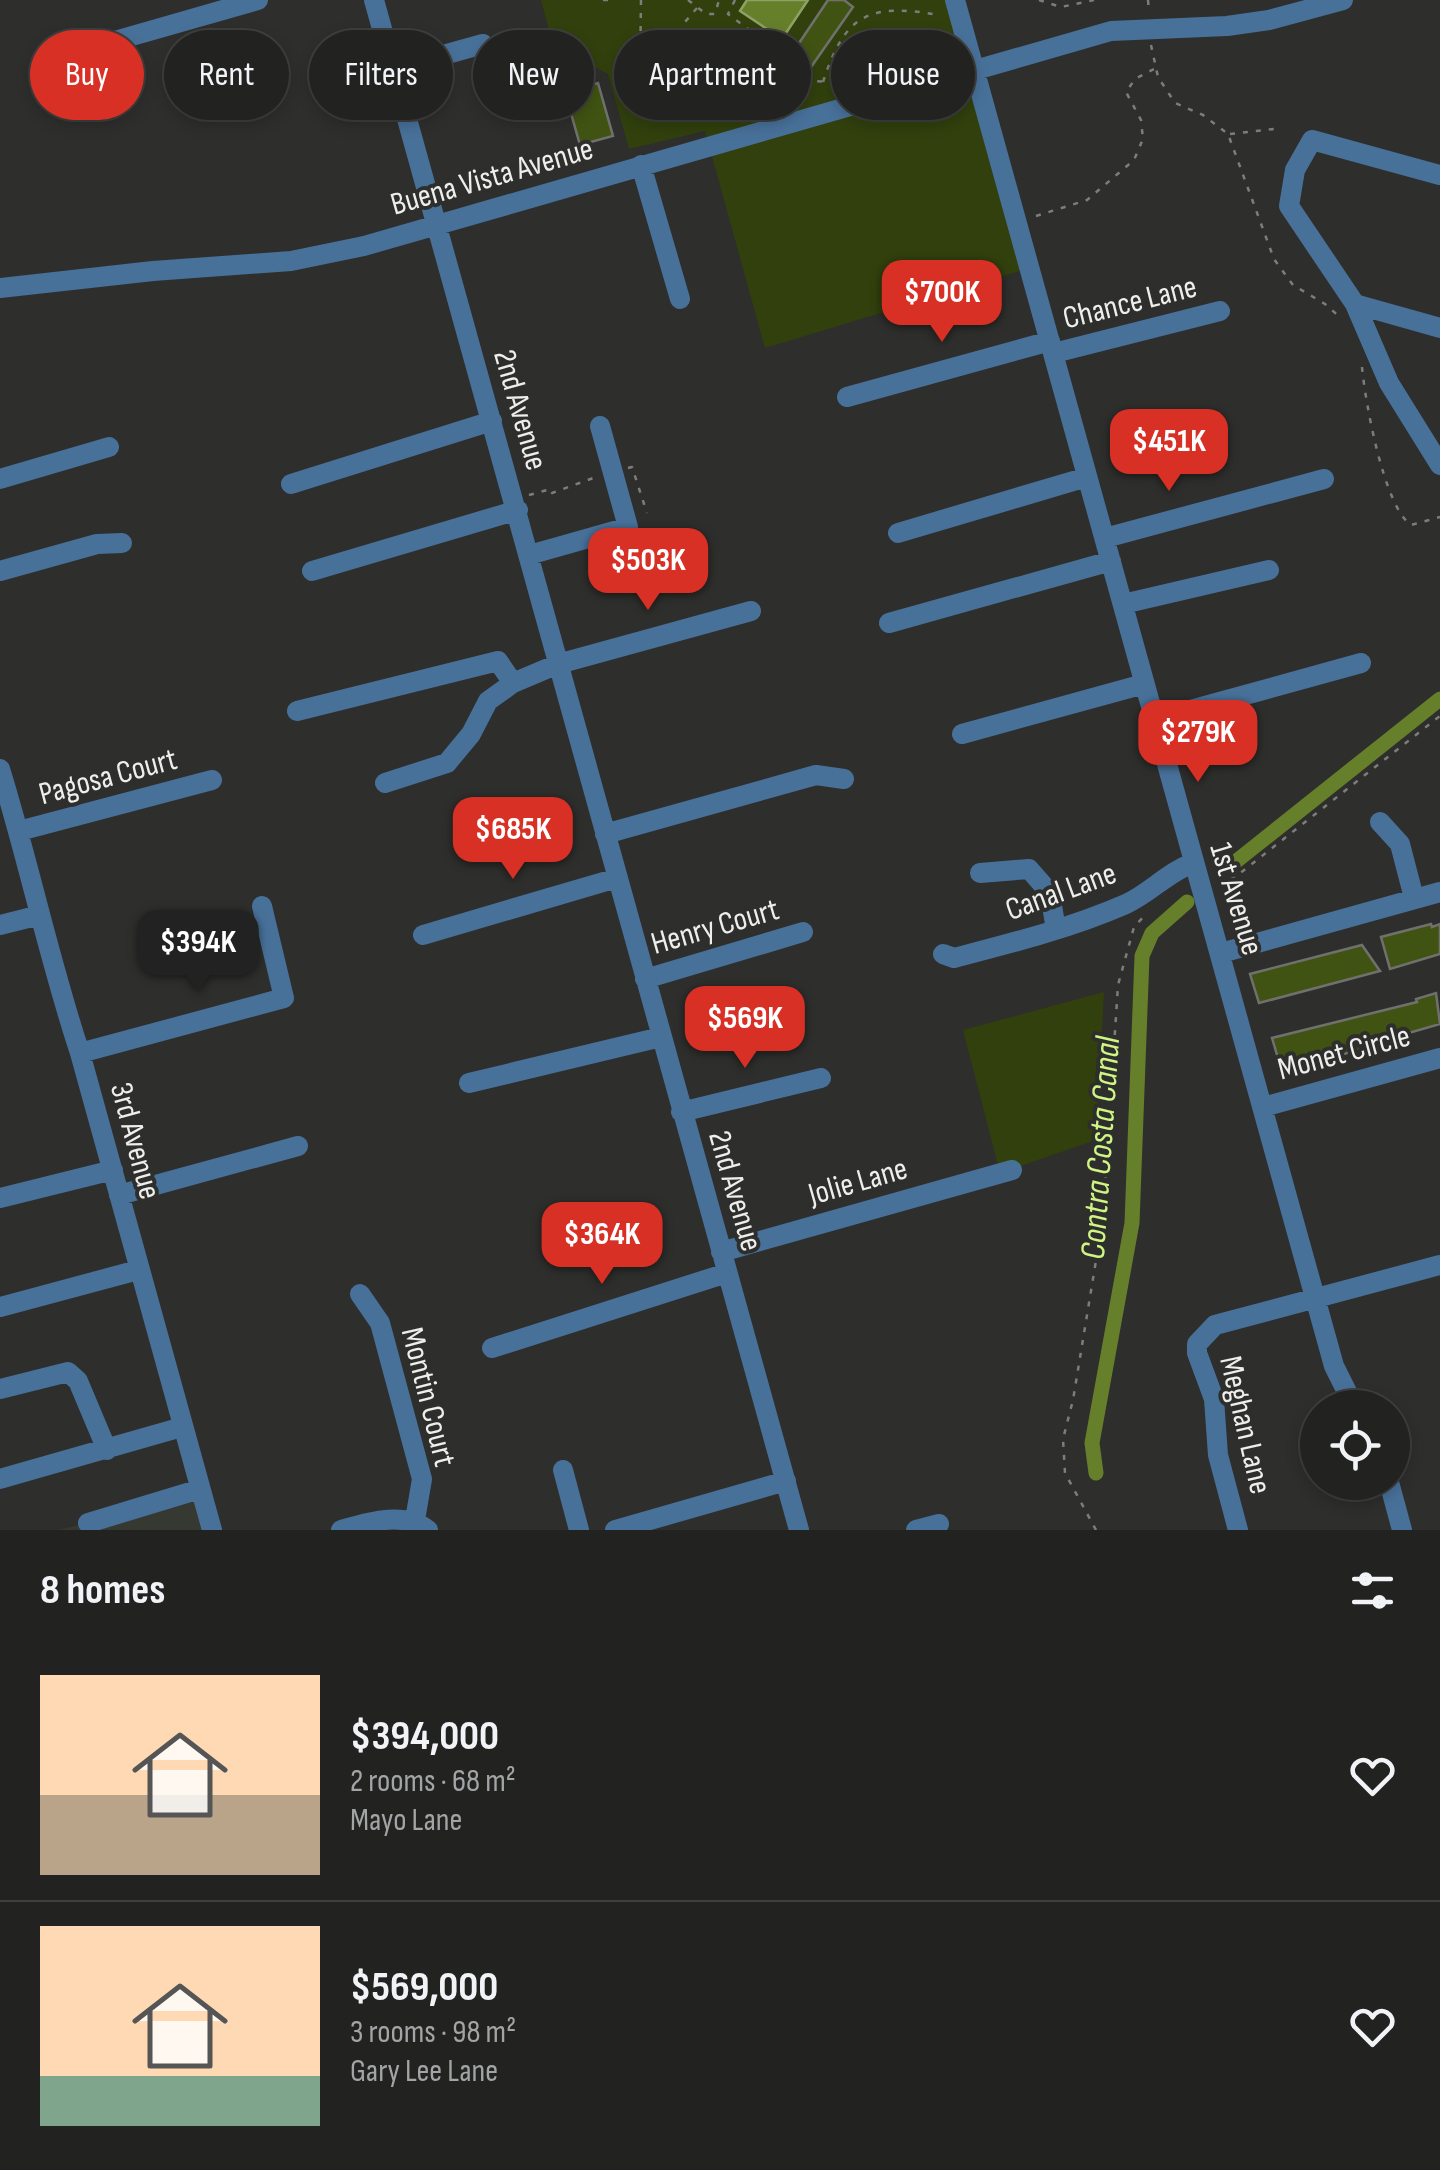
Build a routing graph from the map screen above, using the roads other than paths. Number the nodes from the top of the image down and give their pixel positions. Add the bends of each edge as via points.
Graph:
1 (258, 0) edge
2 (374, 0) edge
3 (1342, 0) edge
4 (382, 30) edge
5 (144, 33) edge
6 (975, 68) edge
7 (975, 72) edge
8 (831, 110) edge
9 (407, 120) edge
10 (641, 164) junction
11 (1440, 175) edge
12 (436, 223) junction
13 (0, 288) edge
14 (680, 299) dead end
15 (1220, 311) dead end
16 (1350, 314) junction
17 (1440, 328) edge
18 (1052, 347) junction
19 (847, 398) dead end
20 (492, 421) junction
21 (600, 426) dead end
22 (109, 447) dead end
23 (1440, 464) edge
24 (1088, 477) junction
25 (1324, 478) dead end
26 (0, 479) edge
27 (291, 484) dead end
28 (522, 503) junction
29 (898, 533) dead end
30 (1105, 538) junction
31 (122, 543) dead end
32 (529, 555) junction
33 (1111, 561) junction
34 (1268, 570) dead end
35 (0, 571) edge
36 (312, 571) dead end
37 (1123, 604) junction
38 (750, 611) dead end
39 (888, 623) dead end
40 (1361, 663) dead end
41 (558, 664) junction
42 (513, 682) junction
43 (1144, 684) junction
44 (298, 710) dead end
45 (1154, 720) junction
46 (962, 734) dead end
47 (0, 768) edge
48 (844, 779) dead end
49 (212, 780) dead end
50 (385, 783) dead end
51 (1380, 822) dead end
52 (19, 832) junction
53 (605, 834) junction
54 (1193, 863) junction
55 (980, 873) dead end
56 (617, 878) junction
57 (1440, 892) edge
58 (1414, 898) junction
59 (262, 906) dead end
60 (40, 915) junction
61 (0, 925) edge
62 (1056, 930) junction
63 (803, 932) dead end
64 (423, 935) dead end
65 (1221, 953) junction
66 (943, 954) dead end
67 (645, 978) junction
68 (661, 1037) junction
69 (80, 1053) junction
70 (1440, 1058) edge
71 (820, 1078) dead end
72 (469, 1083) dead end
73 (1263, 1107) junction
74 (682, 1112) junction
75 (298, 1146) dead end
76 (113, 1170) junction
77 (1012, 1170) dead end
78 (119, 1195) junction
79 (0, 1198) edge
80 (721, 1252) junction
81 (1440, 1265) edge
82 (138, 1270) junction
83 (727, 1273) junction
84 (360, 1294) dead end
85 (1316, 1299) junction
86 (0, 1307) edge
87 (492, 1348) dead end
88 (0, 1389) edge
89 (1346, 1390) edge
90 (182, 1428) junction
91 (106, 1450) junction
92 (563, 1470) dead end
93 (0, 1479) edge
94 (786, 1482) junction
95 (200, 1490) junction
96 (1394, 1500) edge
97 (88, 1523) dead end
98 (939, 1524) dead end
99 (422, 1525) edge
100 (212, 1530) edge
101 (342, 1530) edge
102 (579, 1530) edge
103 (615, 1530) edge
104 (799, 1530) edge
105 (916, 1530) edge
106 (1238, 1530) edge
107 (1402, 1530) edge

1 - 5 street
2 - 4 street, 2nd Avenue
3 - 6 street, Buena Vista Avenue via 1227,26 1111,30
7 - 18 street, 1st Avenue
8 - 10 street, Buena Vista Avenue
9 - 12 street, 2nd Avenue
10 - 12 street, Buena Vista Avenue
10 - 14 street
11 - 16 street via 1312,140 1296,170 1289,206
12 - 13 street, Buena Vista Avenue via 291,261
12 - 20 street, 2nd Avenue
15 - 18 street, Chance Lane
16 - 17 street
16 - 23 street
18 - 19 street, Chance Lane
18 - 24 street, 1st Avenue
20 - 27 street
20 - 28 street, 2nd Avenue
21 - 32 street via 628,527
22 - 26 street
24 - 29 street
24 - 30 street, 1st Avenue
25 - 30 street
28 - 32 street, 2nd Avenue
28 - 36 street
30 - 33 street, 1st Avenue
31 - 35 street
32 - 41 street, 2nd Avenue
33 - 37 street, 1st Avenue
33 - 39 street
34 - 37 street
37 - 43 street, 1st Avenue
38 - 41 street
40 - 45 street
41 - 42 street
41 - 53 street, 2nd Avenue
42 - 44 street via 498,661
42 - 50 street via 488,701 447,764
43 - 45 street, 1st Avenue
43 - 46 street
45 - 54 street, 1st Avenue
47 - 52 street, 3rd Avenue
48 - 53 street via 816,775
49 - 52 street, Pagosa Court
51 - 58 street via 1400,844
52 - 60 street, 3rd Avenue
53 - 56 street, 2nd Avenue
54 - 62 street, Canal Lane via 1130,902
54 - 65 street, 1st Avenue
55 - 62 street via 1029,869 1050,893
56 - 64 street
56 - 67 street, 2nd Avenue
57 - 58 street
58 - 65 street
59 - 69 street via 284,998
60 - 61 street
60 - 69 street, 3rd Avenue
62 - 66 street, Canal Lane via 954,958
63 - 67 street, Henry Court
65 - 73 street, 1st Avenue
67 - 68 street, 2nd Avenue
68 - 72 street
68 - 74 street, 2nd Avenue
69 - 76 street, 3rd Avenue
70 - 73 street, Monet Circle
71 - 74 street
73 - 85 street, 1st Avenue
74 - 80 street, 2nd Avenue
75 - 78 street
76 - 78 street, 3rd Avenue
76 - 79 street
77 - 80 street, Jolie Lane
78 - 82 street, 3rd Avenue
80 - 83 street, 2nd Avenue
81 - 85 street
82 - 86 street
82 - 90 street, 3rd Avenue
83 - 87 street
83 - 94 street, 2nd Avenue
84 - 99 street, Montin Court via 380,1323 422,1480
85 - 89 street, 1st Avenue
85 - 106 street, Meghan Lane via 1215,1325 1197,1344
88 - 91 street via 68,1372 78,1381
90 - 91 street
90 - 95 street, 3rd Avenue
91 - 93 street
92 - 102 street
94 - 103 street
94 - 104 street, 2nd Avenue
95 - 97 street
95 - 100 street, 3rd Avenue
96 - 107 street
98 - 105 street
99 - 101 street via 373,1520

